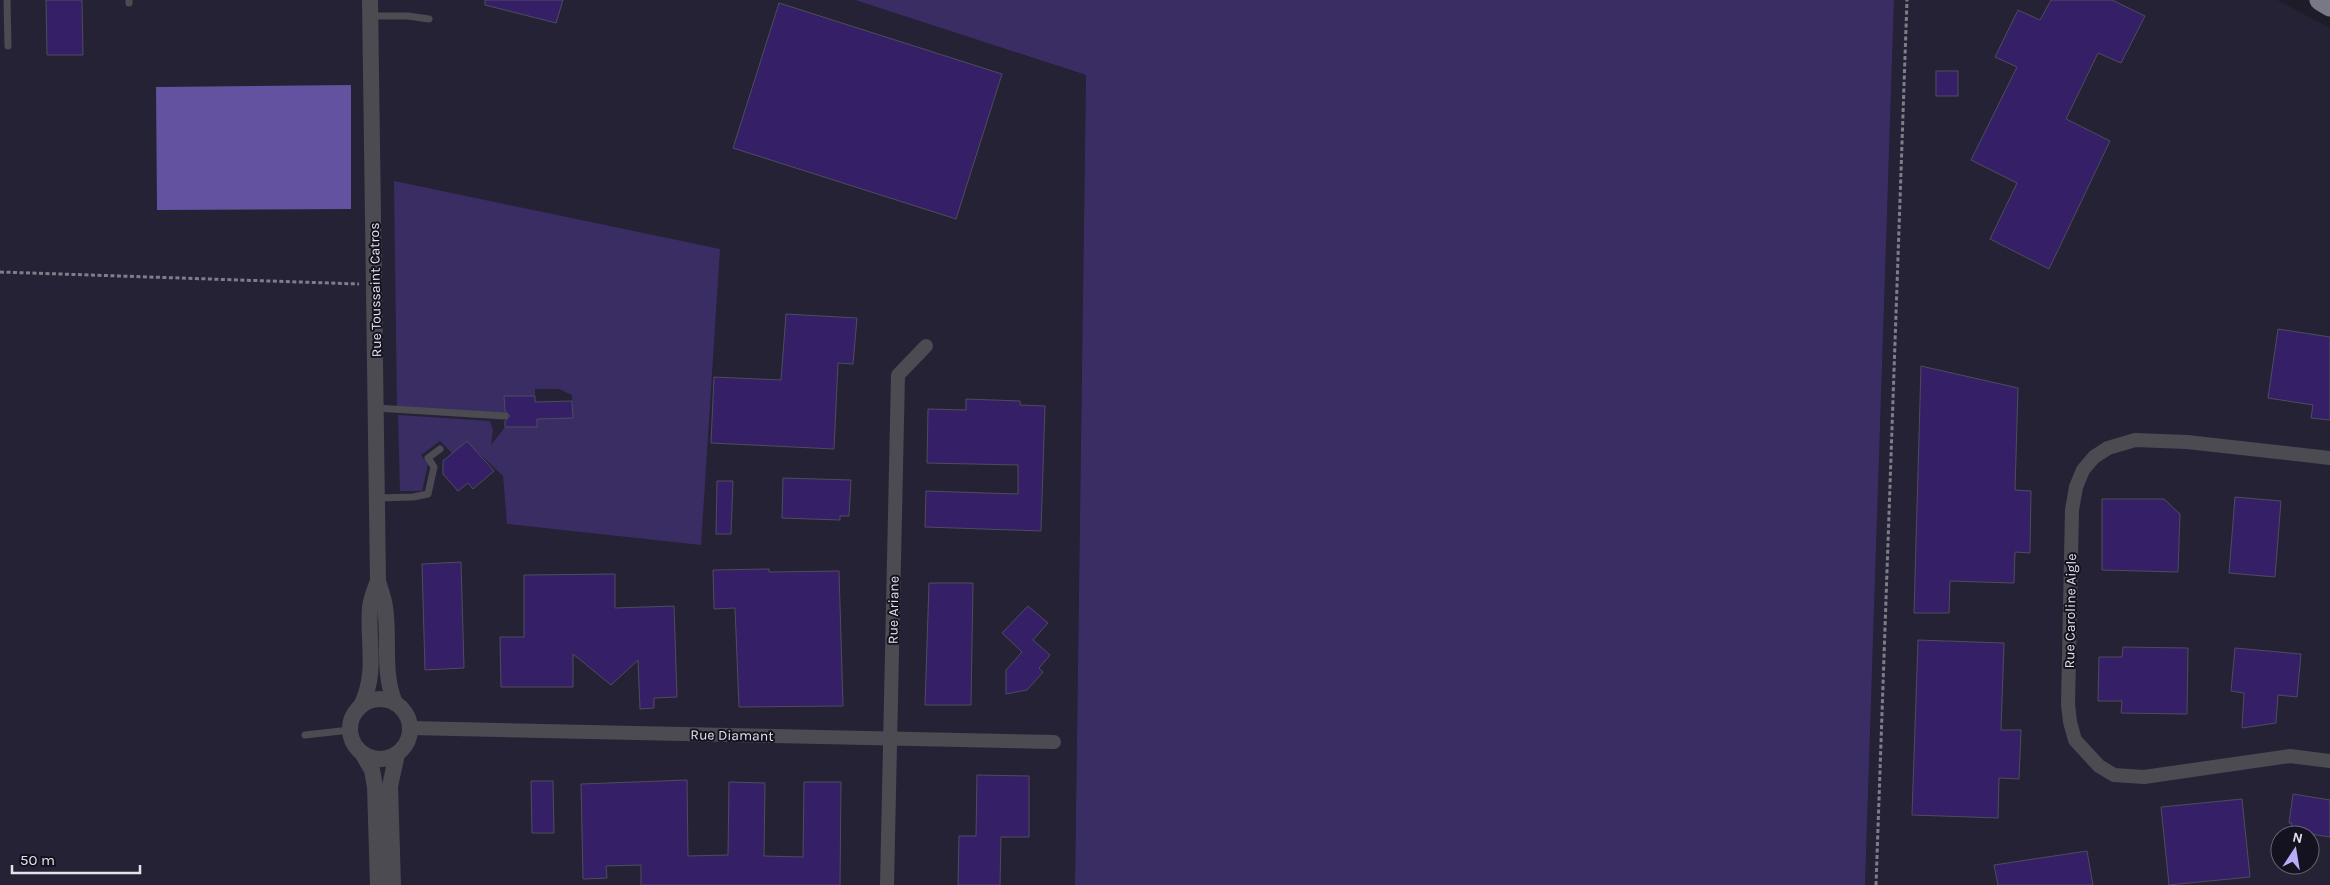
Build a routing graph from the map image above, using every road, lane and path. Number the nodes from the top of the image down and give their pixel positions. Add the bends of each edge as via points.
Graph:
1 (7, 0) edge
2 (1907, 0) edge
3 (2320, 0) edge
4 (2330, 6) edge
5 (370, 8) edge
6 (429, 19) dead end
7 (8, 46) dead end
8 (0, 272) edge
9 (375, 284) junction
10 (926, 346) dead end
11 (376, 408) junction
12 (505, 416) dead end
13 (440, 449) dead end
14 (2330, 458) edge
15 (377, 498) junction
16 (378, 581) junction
17 (395, 704) junction
18 (361, 706) junction
19 (410, 728) junction
20 (350, 730) junction
21 (305, 735) dead end
22 (890, 738) junction
23 (1054, 742) dead end
24 (362, 753) junction
25 (397, 754) junction
26 (2330, 761) edge
27 (378, 885) edge
28 (393, 885) edge
29 (887, 885) edge
30 (1876, 885) edge

1 - 7 lane
2 - 30 path
3 - 4 main road
5 - 6 lane
5 - 9 street, Rue Toussaint Catros
8 - 9 path
9 - 11 street, Rue Toussaint Catros
10 - 22 street, Rue Ariane via 898,375
11 - 12 lane
11 - 15 street, Rue Toussaint Catros
13 - 15 lane via 428,458 434,467 428,494
14 - 26 street, Rue Caroline Aigle via 2151,440 2121,443 2094,457 2083,470 2072,510 2068,704 2076,740 2099,766 2114,775 2144,777 2290,756
15 - 16 street, Rue Toussaint Catros
16 - 17 street, Rue Toussaint Catros via 385,607 389,690
16 - 18 street, Rue Toussaint Catros via 370,605 372,675
17 - 18 street via 378,699
17 - 19 street via 406,714
18 - 20 street via 351,721
19 - 22 street, Rue Diamant
19 - 25 street via 404,747
20 - 21 lane
20 - 24 street via 351,739
22 - 23 street, Rue Diamant
22 - 29 street, Rue Ariane
24 - 25 street via 379,759
24 - 27 street via 372,770 375,787
25 - 28 street via 390,786

